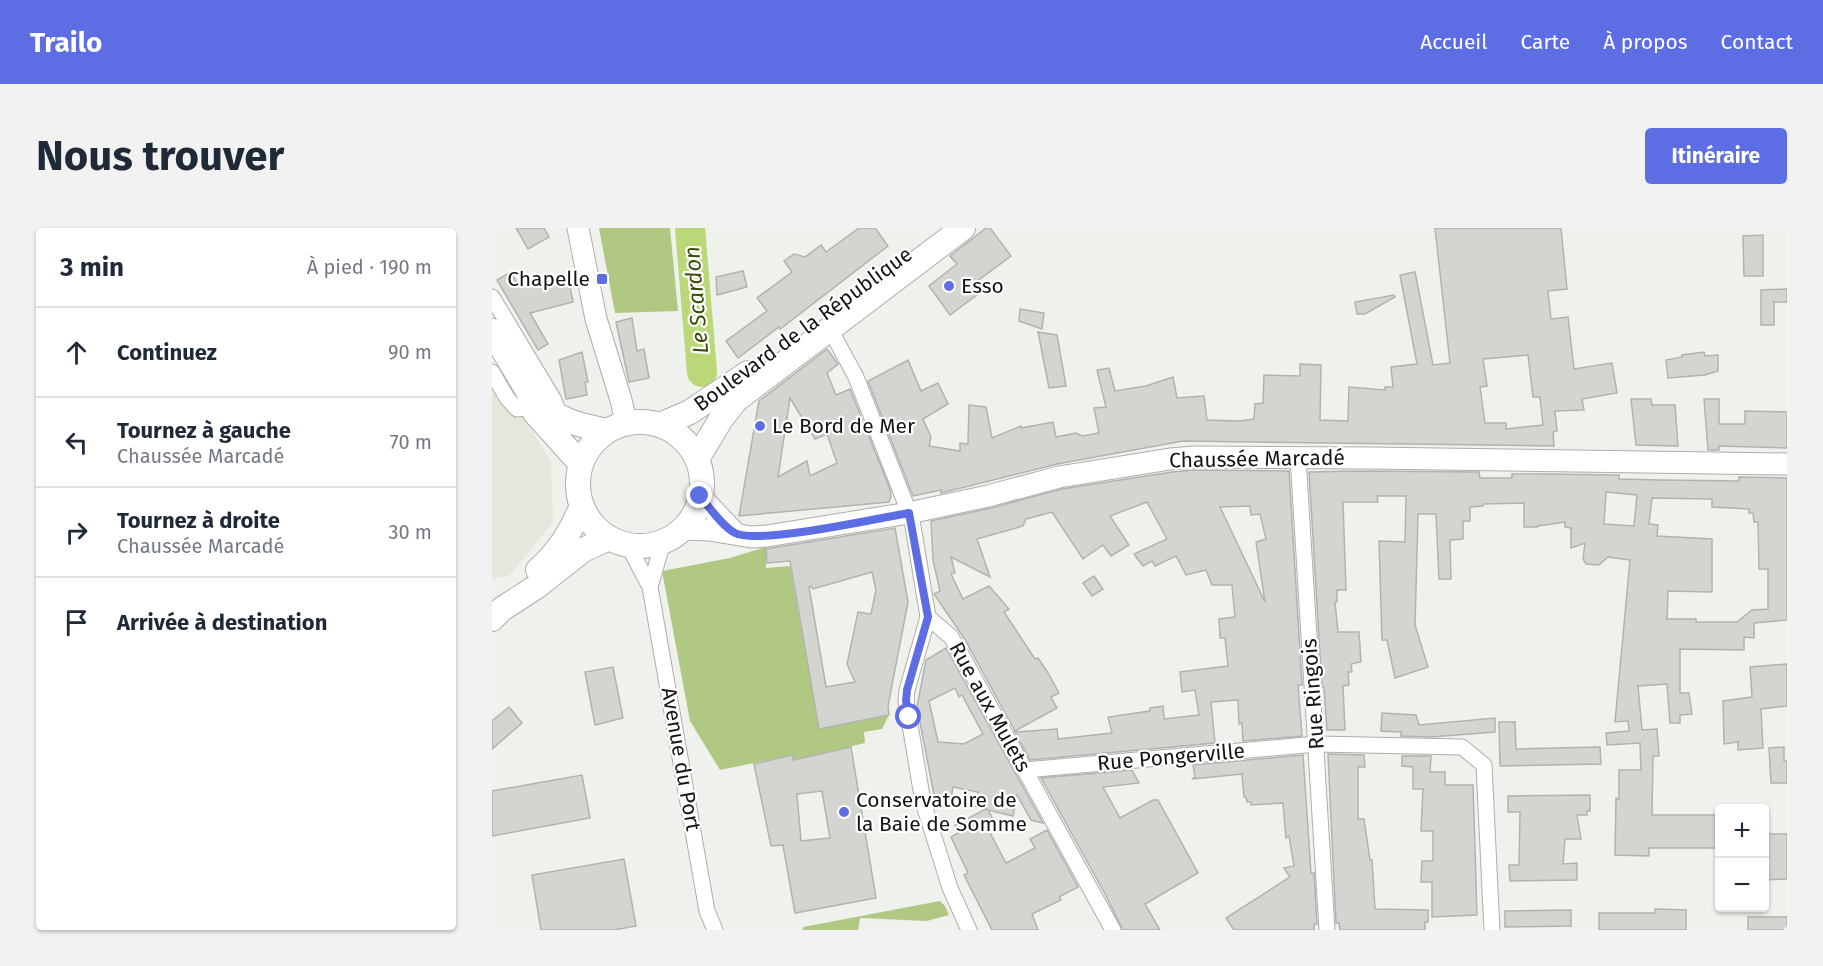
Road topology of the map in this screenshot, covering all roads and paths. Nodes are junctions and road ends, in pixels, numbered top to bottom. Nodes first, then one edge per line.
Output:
1 (578, 228) edge
2 (942, 228) edge
3 (963, 228) edge
4 (492, 297) edge
5 (830, 328) junction
6 (492, 331) edge
7 (492, 372) edge
8 (532, 403) junction
9 (562, 419) junction
10 (660, 425) junction
11 (616, 427) junction
12 (1298, 458) junction
13 (697, 459) junction
14 (581, 464) junction
15 (1787, 464) edge
16 (700, 496) junction
17 (582, 506) junction
18 (909, 513) junction
19 (735, 533) junction
20 (673, 535) junction
21 (619, 542) junction
22 (650, 587) junction
23 (492, 597) edge
24 (928, 617) junction
25 (492, 619) edge
26 (1317, 744) junction
27 (1025, 770) junction
28 (715, 930) edge
29 (969, 930) edge
30 (1113, 930) edge
31 (1327, 930) edge
32 (1492, 930) edge

1 - 11 street
2 - 10 main road, Boulevard de la République
3 - 5 main road, Boulevard de la République
4 - 9 street
5 - 13 main road, Boulevard de la République
5 - 18 street
6 - 8 main road
7 - 8 street
8 - 9 main road
8 - 14 main road
9 - 11 main road
10 - 11 main road
10 - 13 main road
11 - 14 main road
12 - 15 street, Chaussée Marcadé
12 - 18 street, Chaussée Marcadé
12 - 26 street, Rue Ringois
13 - 16 main road
14 - 17 main road
16 - 19 street
16 - 20 main road
17 - 21 main road
17 - 23 main road
18 - 19 street, Chaussée Marcadé
18 - 24 street
19 - 20 street, Chaussée Marcadé
20 - 21 main road
20 - 22 street, Avenue du Port
21 - 22 street, Avenue du Port
21 - 25 main road
22 - 28 street, Avenue du Port
24 - 27 street, Rue aux Mulets
24 - 29 street
26 - 27 street, Rue Pongerville
26 - 31 street, Rue Ringois
26 - 32 street, Rue Pongerville
27 - 30 street, Rue aux Mulets

